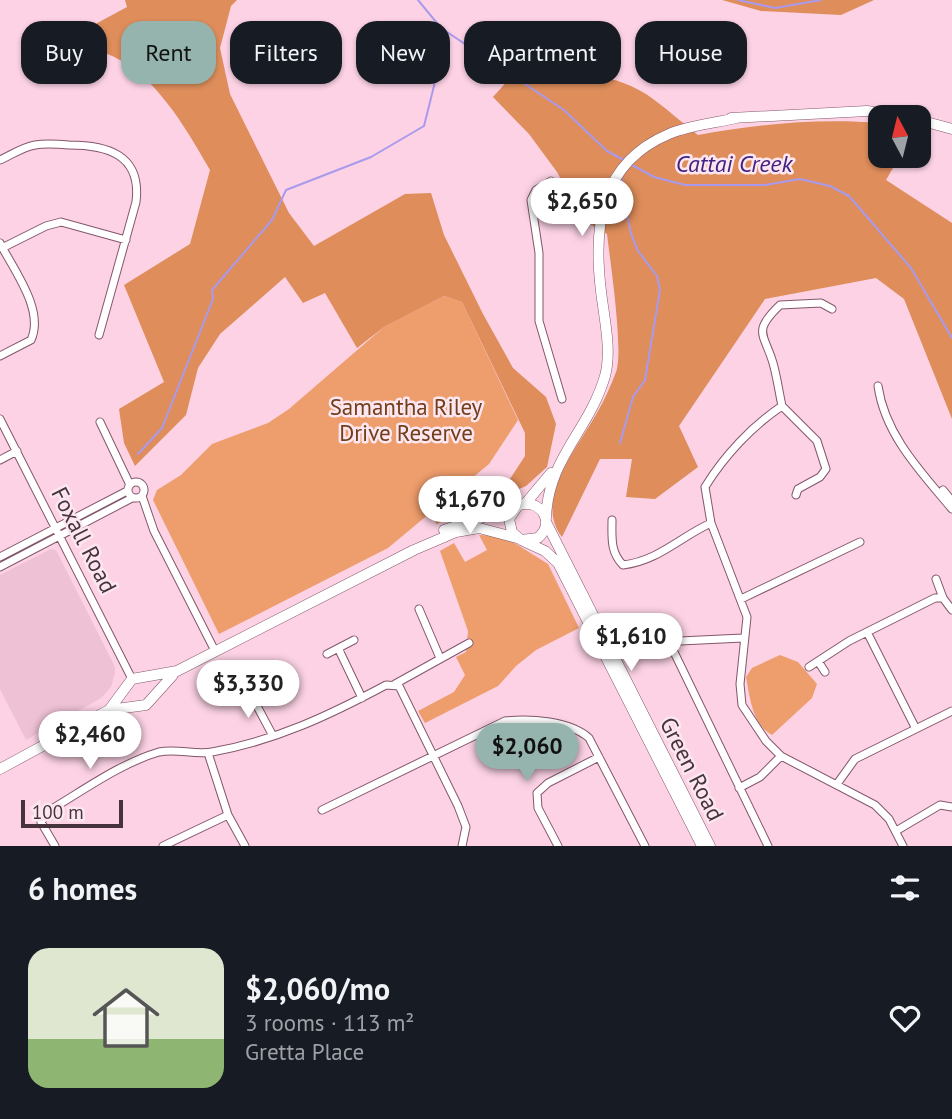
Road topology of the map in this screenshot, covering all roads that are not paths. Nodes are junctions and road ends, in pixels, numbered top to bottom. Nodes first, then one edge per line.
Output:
1 (868, 111) edge
2 (931, 123) edge
3 (952, 129) edge
4 (0, 160) edge
5 (551, 181) dead end
6 (126, 240) junction
7 (1, 246) edge
8 (832, 309) dead end
9 (99, 335) dead end
10 (0, 356) edge
11 (878, 386) dead end
12 (562, 399) dead end
13 (881, 401) junction
14 (782, 406) junction
15 (0, 419) edge
16 (100, 422) dead end
17 (17, 451) junction
18 (0, 460) edge
19 (558, 465) junction
20 (134, 492) junction
21 (796, 495) dead end
22 (952, 501) edge
23 (521, 505) junction
24 (952, 509) edge
25 (546, 520) junction
26 (612, 520) dead end
27 (711, 523) junction
28 (55, 527) junction
29 (60, 535) junction
30 (519, 539) junction
31 (860, 542) dead end
32 (414, 550) junction
33 (0, 557) edge
34 (0, 566) edge
35 (936, 579) dead end
36 (943, 598) junction
37 (741, 599) junction
38 (419, 609) dead end
39 (952, 610) edge
40 (867, 632) junction
41 (743, 638) junction
42 (354, 640) dead end
43 (469, 643) dead end
44 (339, 650) junction
45 (215, 651) junction
46 (327, 654) dead end
47 (440, 658) junction
48 (818, 661) junction
49 (808, 667) dead end
50 (177, 671) junction
51 (825, 672) dead end
52 (144, 678) junction
53 (132, 679) junction
54 (395, 684) junction
55 (125, 689) junction
56 (153, 698) junction
57 (362, 698) junction
58 (232, 699) dead end
59 (136, 706) junction
60 (108, 710) junction
61 (952, 711) edge
62 (915, 727) junction
63 (273, 736) junction
64 (208, 753) junction
65 (435, 755) junction
66 (781, 756) junction
67 (598, 757) junction
68 (0, 769) edge
69 (837, 784) junction
70 (739, 788) junction
71 (952, 807) edge
72 (322, 810) dead end
73 (228, 816) junction
74 (896, 831) junction
75 (55, 846) edge
76 (163, 846) edge
77 (245, 846) edge
78 (462, 846) edge
79 (558, 846) edge
80 (645, 846) edge
81 (702, 846) edge
82 (710, 846) edge
83 (768, 846) edge
84 (903, 846) edge

1 - 19 main road
2 - 3 main road
4 - 6 street
5 - 12 street
6 - 7 street
6 - 9 street
7 - 10 street
8 - 14 street
11 - 13 street
13 - 22 street
13 - 24 street
14 - 21 street
14 - 27 street
15 - 17 street, Foxall Road
16 - 20 street
17 - 18 street
17 - 28 street, Foxall Road
19 - 23 main road
19 - 25 main road
20 - 28 street
20 - 29 street
20 - 45 street
23 - 25 main road
23 - 30 main road
23 - 32 main road
25 - 30 main road
25 - 82 main road, Green Road
26 - 27 street
27 - 37 street
28 - 29 street, Foxall Road
28 - 33 street
29 - 34 street
29 - 53 street, Foxall Road
30 - 32 main road, Green Road
30 - 81 main road, Green Road
31 - 37 street
32 - 45 main road
35 - 36 street
36 - 39 street
36 - 40 street
37 - 41 street
38 - 47 street
40 - 48 street
40 - 62 street
41 - 66 street
41 - 70 street
42 - 44 street
43 - 47 street
44 - 46 street
44 - 57 street
45 - 50 main road
47 - 54 street
48 - 49 street
48 - 51 street
50 - 52 main road
50 - 56 main road
52 - 53 main road
52 - 56 main road
53 - 55 main road
54 - 57 street
54 - 65 street
55 - 59 main road
55 - 60 main road
56 - 59 main road
57 - 63 street
58 - 63 street
59 - 60 main road
60 - 68 main road
61 - 62 street
62 - 69 street
63 - 64 street
64 - 73 street
64 - 75 street
65 - 67 street
65 - 72 street
65 - 78 street
66 - 69 street
66 - 70 street
67 - 79 street
67 - 80 street
69 - 74 street
70 - 83 street
71 - 74 street
73 - 76 street
73 - 77 street
74 - 84 street

